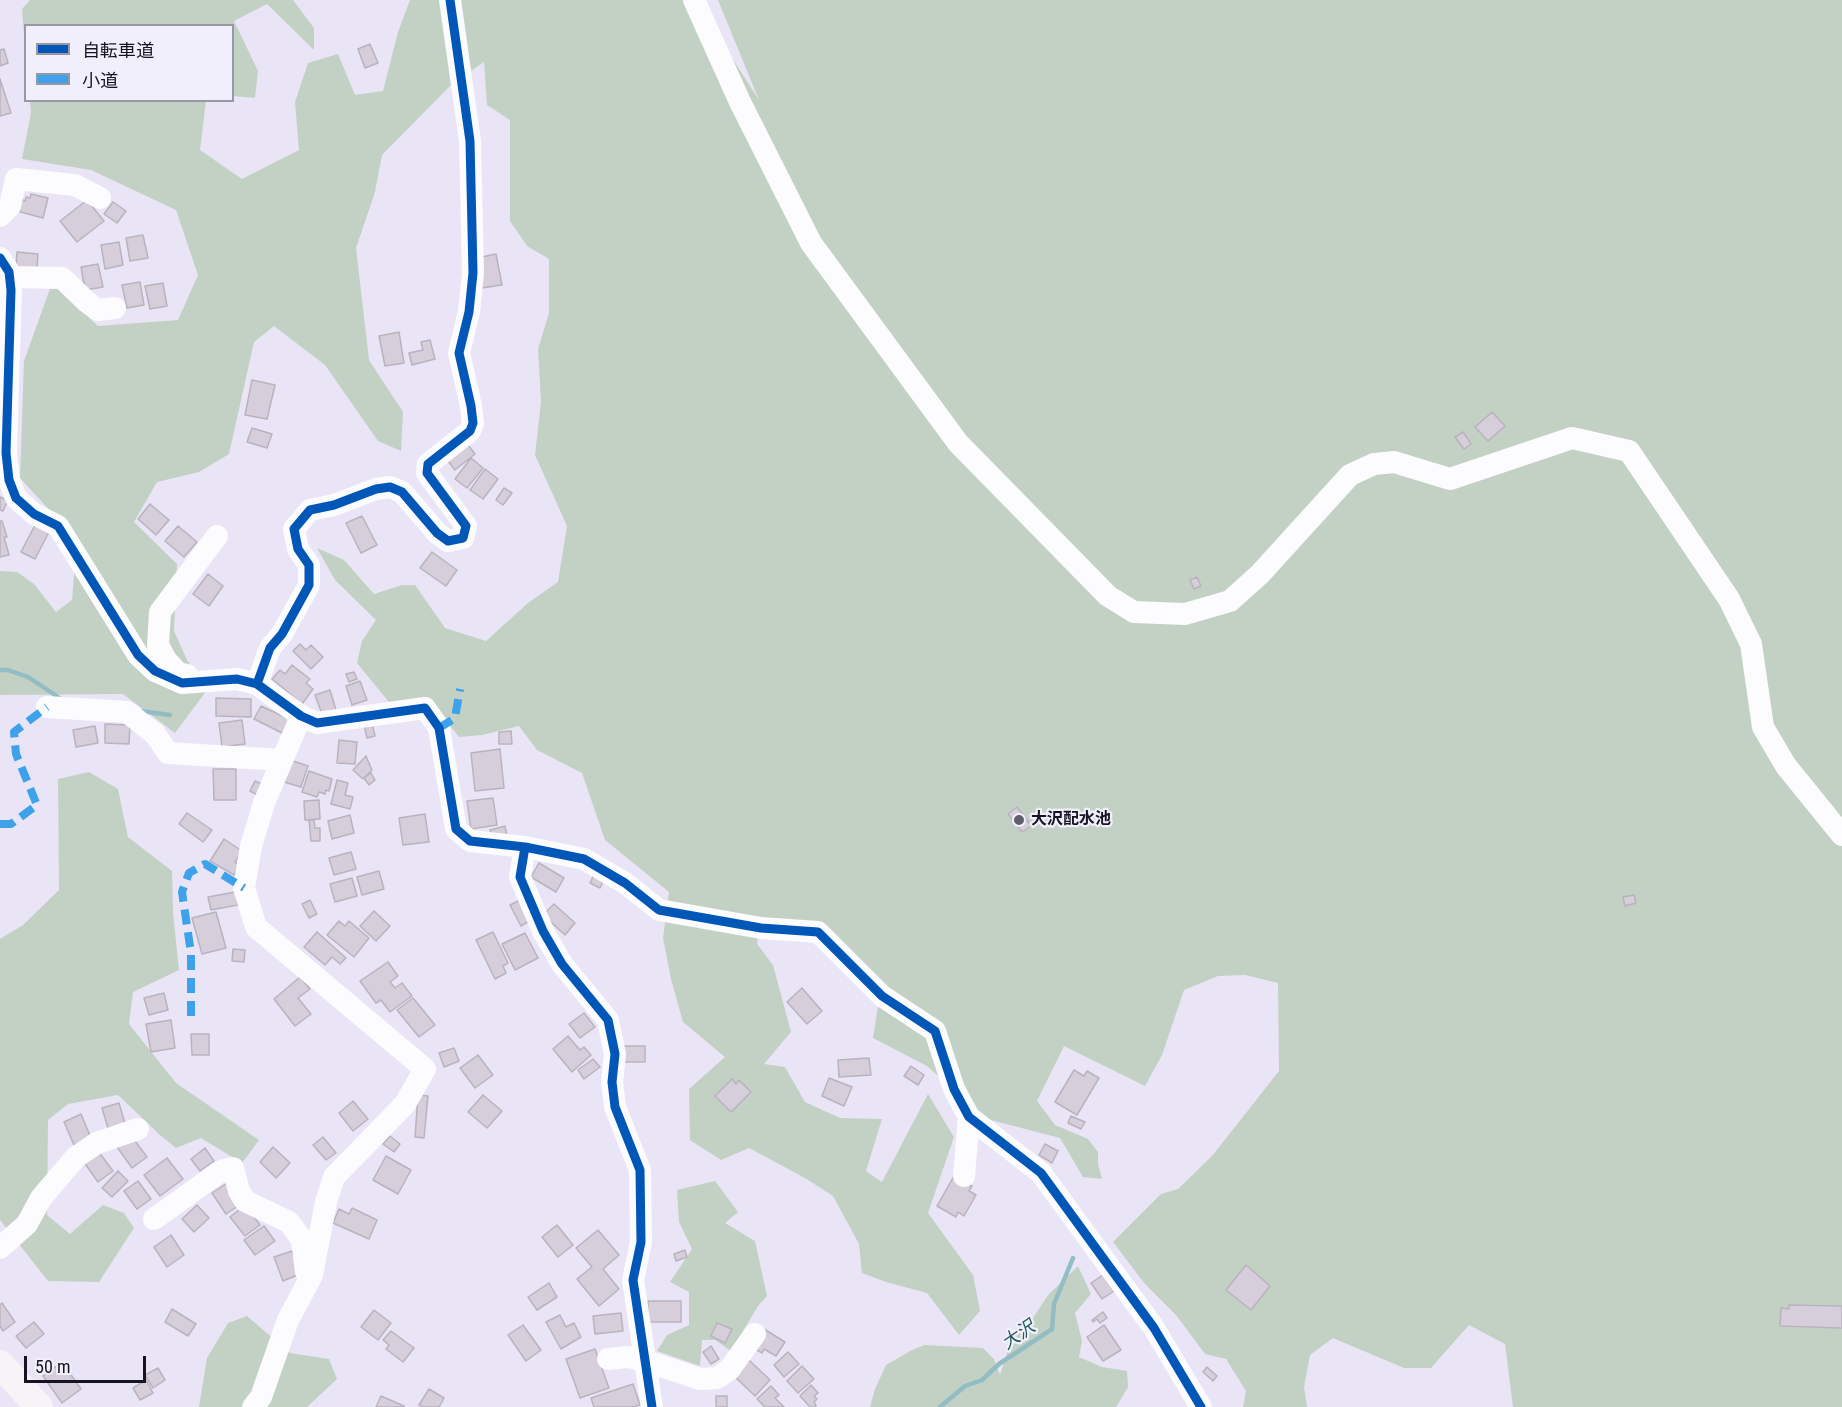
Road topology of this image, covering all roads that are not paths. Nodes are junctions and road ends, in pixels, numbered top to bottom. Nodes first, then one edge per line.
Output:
1 (450, 0) edge
2 (694, 0) edge
3 (100, 198) dead end
4 (0, 216) edge
5 (5, 268) edge
6 (115, 308) dead end
7 (217, 536) dead end
8 (209, 681) junction
9 (257, 684) junction
10 (47, 707) dead end
11 (301, 716) junction
12 (282, 760) junction
13 (1842, 836) edge
14 (525, 847) junction
15 (969, 1117) junction
16 (138, 1129) dead end
17 (964, 1176) dead end
18 (154, 1219) dead end
19 (0, 1248) edge
20 (307, 1285) junction
21 (755, 1334) dead end
22 (608, 1359) dead end
23 (646, 1361) junction
24 (0, 1364) edge
25 (39, 1407) edge
26 (253, 1407) edge
27 (652, 1407) edge
28 (1201, 1407) edge

1 - 9 street
2 - 13 street
3 - 4 street
5 - 6 street
5 - 8 street
7 - 8 street
8 - 9 street
9 - 11 street
10 - 12 street
11 - 12 street
11 - 14 street
12 - 20 street
14 - 15 street
14 - 23 street
15 - 17 street
15 - 28 street
16 - 19 street
18 - 20 street
20 - 26 street
21 - 23 street
22 - 23 street
23 - 27 street
24 - 25 main road

